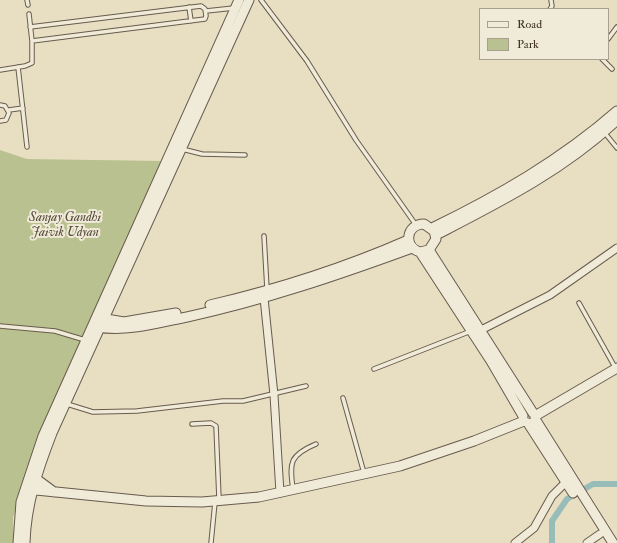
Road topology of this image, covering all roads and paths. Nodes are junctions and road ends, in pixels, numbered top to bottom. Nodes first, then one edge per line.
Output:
1 (27, 0) edge
2 (247, 0) edge
3 (261, 0) edge
4 (551, 0) edge
5 (237, 4) edge
6 (28, 5) dead end
7 (190, 7) junction
8 (551, 8) edge
9 (206, 11) junction
10 (29, 14) dead end
11 (191, 21) junction
12 (30, 27) junction
13 (617, 27) edge
14 (609, 38) edge
15 (32, 41) junction
16 (603, 60) edge
17 (18, 67) junction
18 (612, 69) dead end
19 (0, 70) edge
20 (0, 105) edge
21 (23, 108) junction
22 (9, 110) junction
23 (617, 111) edge
24 (617, 120) edge
25 (0, 121) edge
26 (604, 132) junction
27 (27, 147) dead end
28 (617, 148) edge
29 (181, 149) junction
30 (245, 155) dead end
31 (416, 225) junction
32 (434, 231) junction
33 (264, 236) dead end
34 (417, 247) junction
35 (617, 248) edge
36 (266, 295) junction
37 (579, 303) dead end
38 (99, 323) junction
39 (0, 326) edge
40 (481, 330) junction
41 (471, 331) junction
42 (90, 342) junction
43 (374, 369) dead end
44 (616, 369) edge
45 (306, 386) dead end
46 (274, 395) junction
47 (343, 398) dead end
48 (66, 404) junction
49 (530, 418) junction
50 (192, 424) dead end
51 (316, 444) dead end
52 (365, 475) junction
53 (32, 476) junction
54 (570, 484) junction
55 (28, 489) junction
56 (293, 490) junction
57 (56, 493) junction
58 (280, 493) junction
59 (580, 499) junction
60 (26, 501) junction
61 (217, 501) junction
62 (600, 534) junction
63 (18, 543) edge
64 (26, 543) edge
65 (211, 543) edge
66 (515, 543) edge
67 (587, 543) edge
68 (606, 543) edge
69 (613, 543) edge

1 - 6 lane
2 - 29 street
3 - 31 lane
4 - 8 lane
5 - 9 lane
5 - 38 street
7 - 9 lane
7 - 11 lane
7 - 12 lane
9 - 11 lane
10 - 12 lane
11 - 15 lane
12 - 15 lane
13 - 14 lane
15 - 17 lane
16 - 18 lane
17 - 19 lane
17 - 21 lane
20 - 22 lane
21 - 22 lane
21 - 27 lane
22 - 25 lane
23 - 32 street
24 - 26 street
26 - 28 lane
26 - 32 street
29 - 30 lane
29 - 38 street
31 - 32 street
31 - 34 street
32 - 34 street
33 - 36 lane
34 - 36 street
34 - 40 street
34 - 41 street
35 - 40 street
36 - 38 street
36 - 46 street
37 - 44 lane
38 - 42 street
39 - 42 lane
40 - 49 street
41 - 43 lane
41 - 49 street
42 - 48 street
42 - 53 street
44 - 49 street
45 - 46 lane
46 - 48 lane
46 - 58 street
47 - 52 lane
48 - 53 street
49 - 52 street
49 - 54 street
50 - 61 lane
51 - 56 lane
52 - 56 street
53 - 55 street
53 - 57 street
54 - 59 street
54 - 66 street
55 - 57 street
55 - 60 street
56 - 58 street
57 - 60 street
57 - 61 street
58 - 61 street
59 - 62 street
59 - 69 street
60 - 63 street
60 - 64 street
61 - 65 lane
62 - 67 street
62 - 68 street

